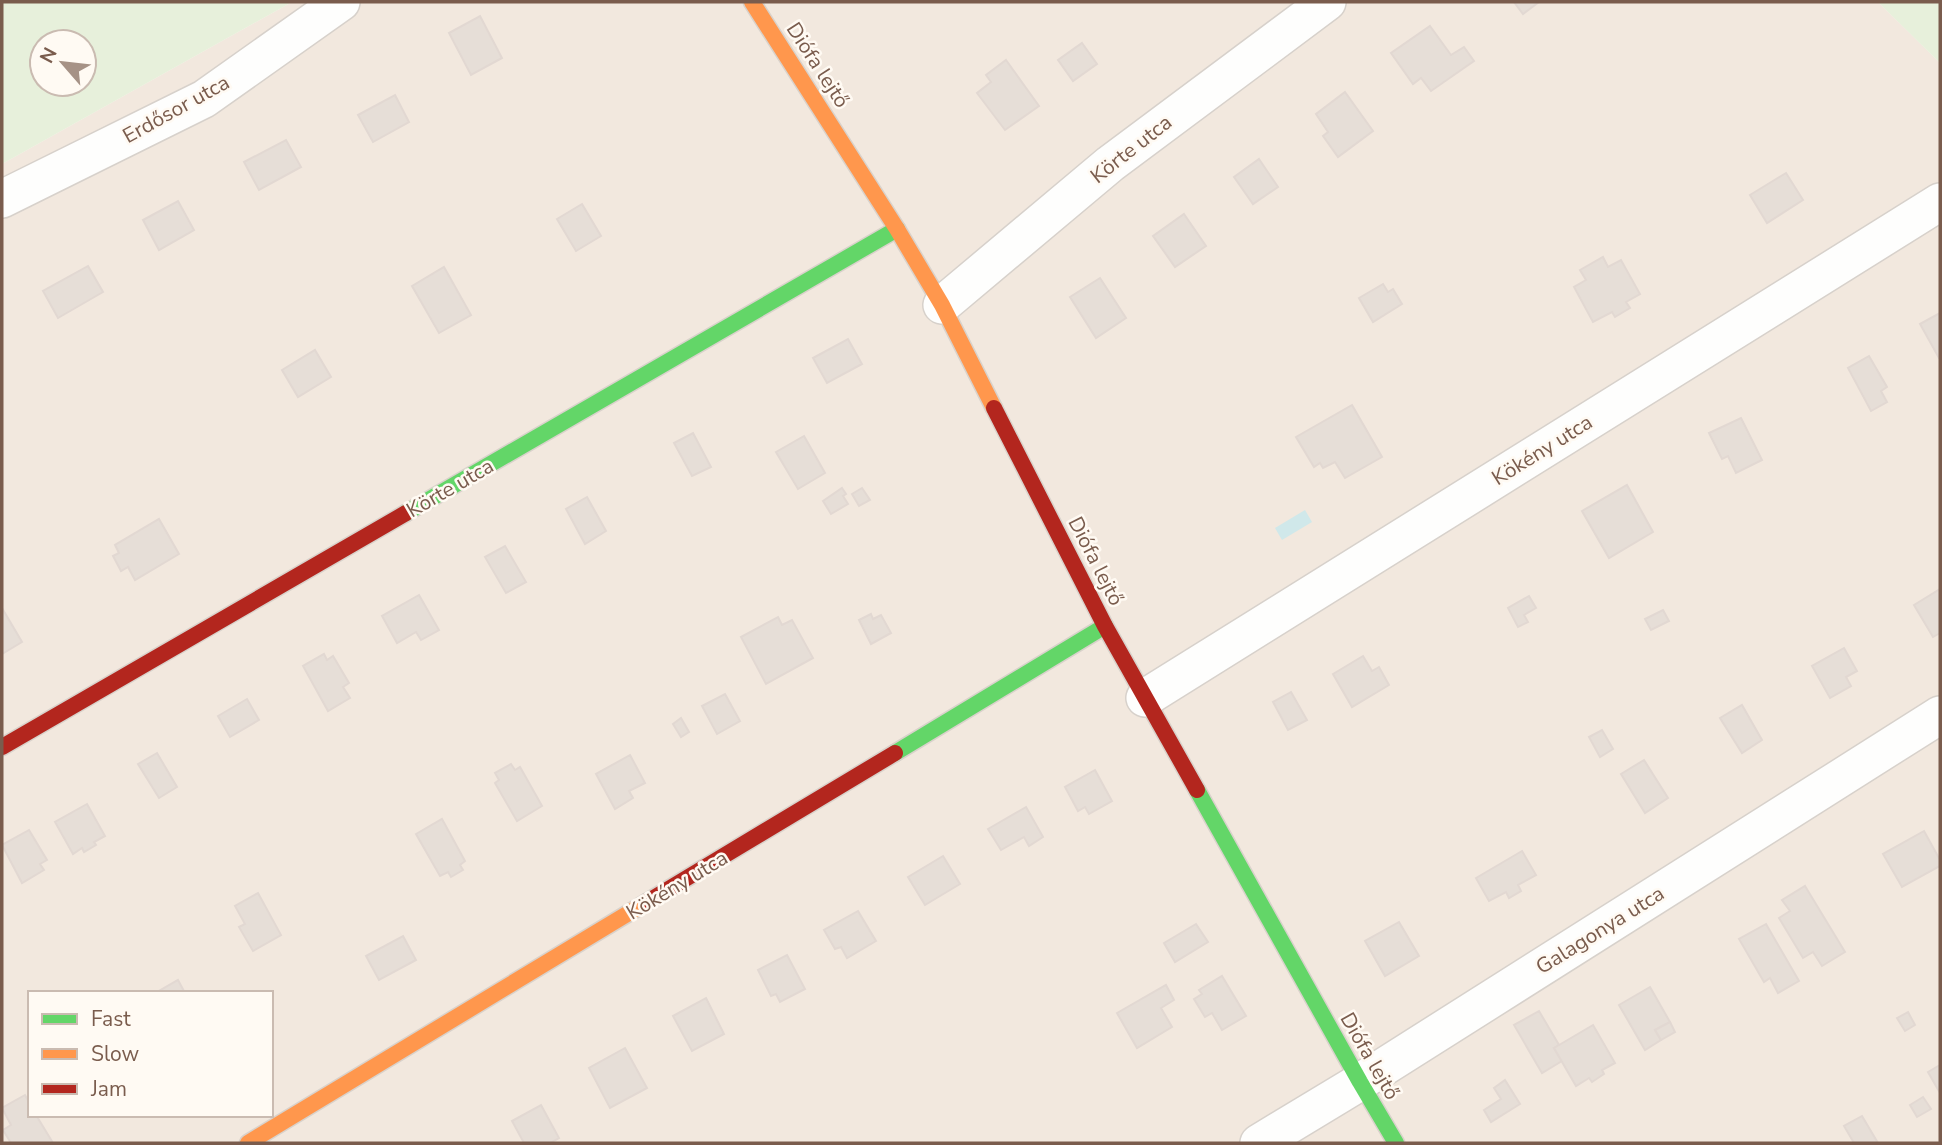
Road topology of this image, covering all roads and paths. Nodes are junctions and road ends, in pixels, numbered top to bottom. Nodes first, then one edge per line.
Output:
1 (341, 2) edge
2 (752, 2) edge
3 (1327, 2) edge
4 (2, 199) edge
5 (1940, 202) edge
6 (897, 229) junction
7 (942, 305) junction
8 (1105, 626) junction
9 (1145, 698) junction
10 (1940, 715) edge
11 (2, 747) edge
12 (1360, 1082) junction
13 (248, 1143) edge
14 (1259, 1143) edge
15 (1396, 1143) edge

1 - 4 street, Erdősor utca
2 - 6 street, Diófa lejtő
3 - 7 street, Körte utca
5 - 9 street, Kökény utca
6 - 7 street, Diófa lejtő
6 - 11 street, Körte utca
7 - 8 street, Diófa lejtő
8 - 9 street, Diófa lejtő
8 - 13 street, Kökény utca
9 - 12 street, Diófa lejtő
10 - 12 street, Galagonya utca
12 - 14 street, Galagonya utca
12 - 15 street, Diófa lejtő

